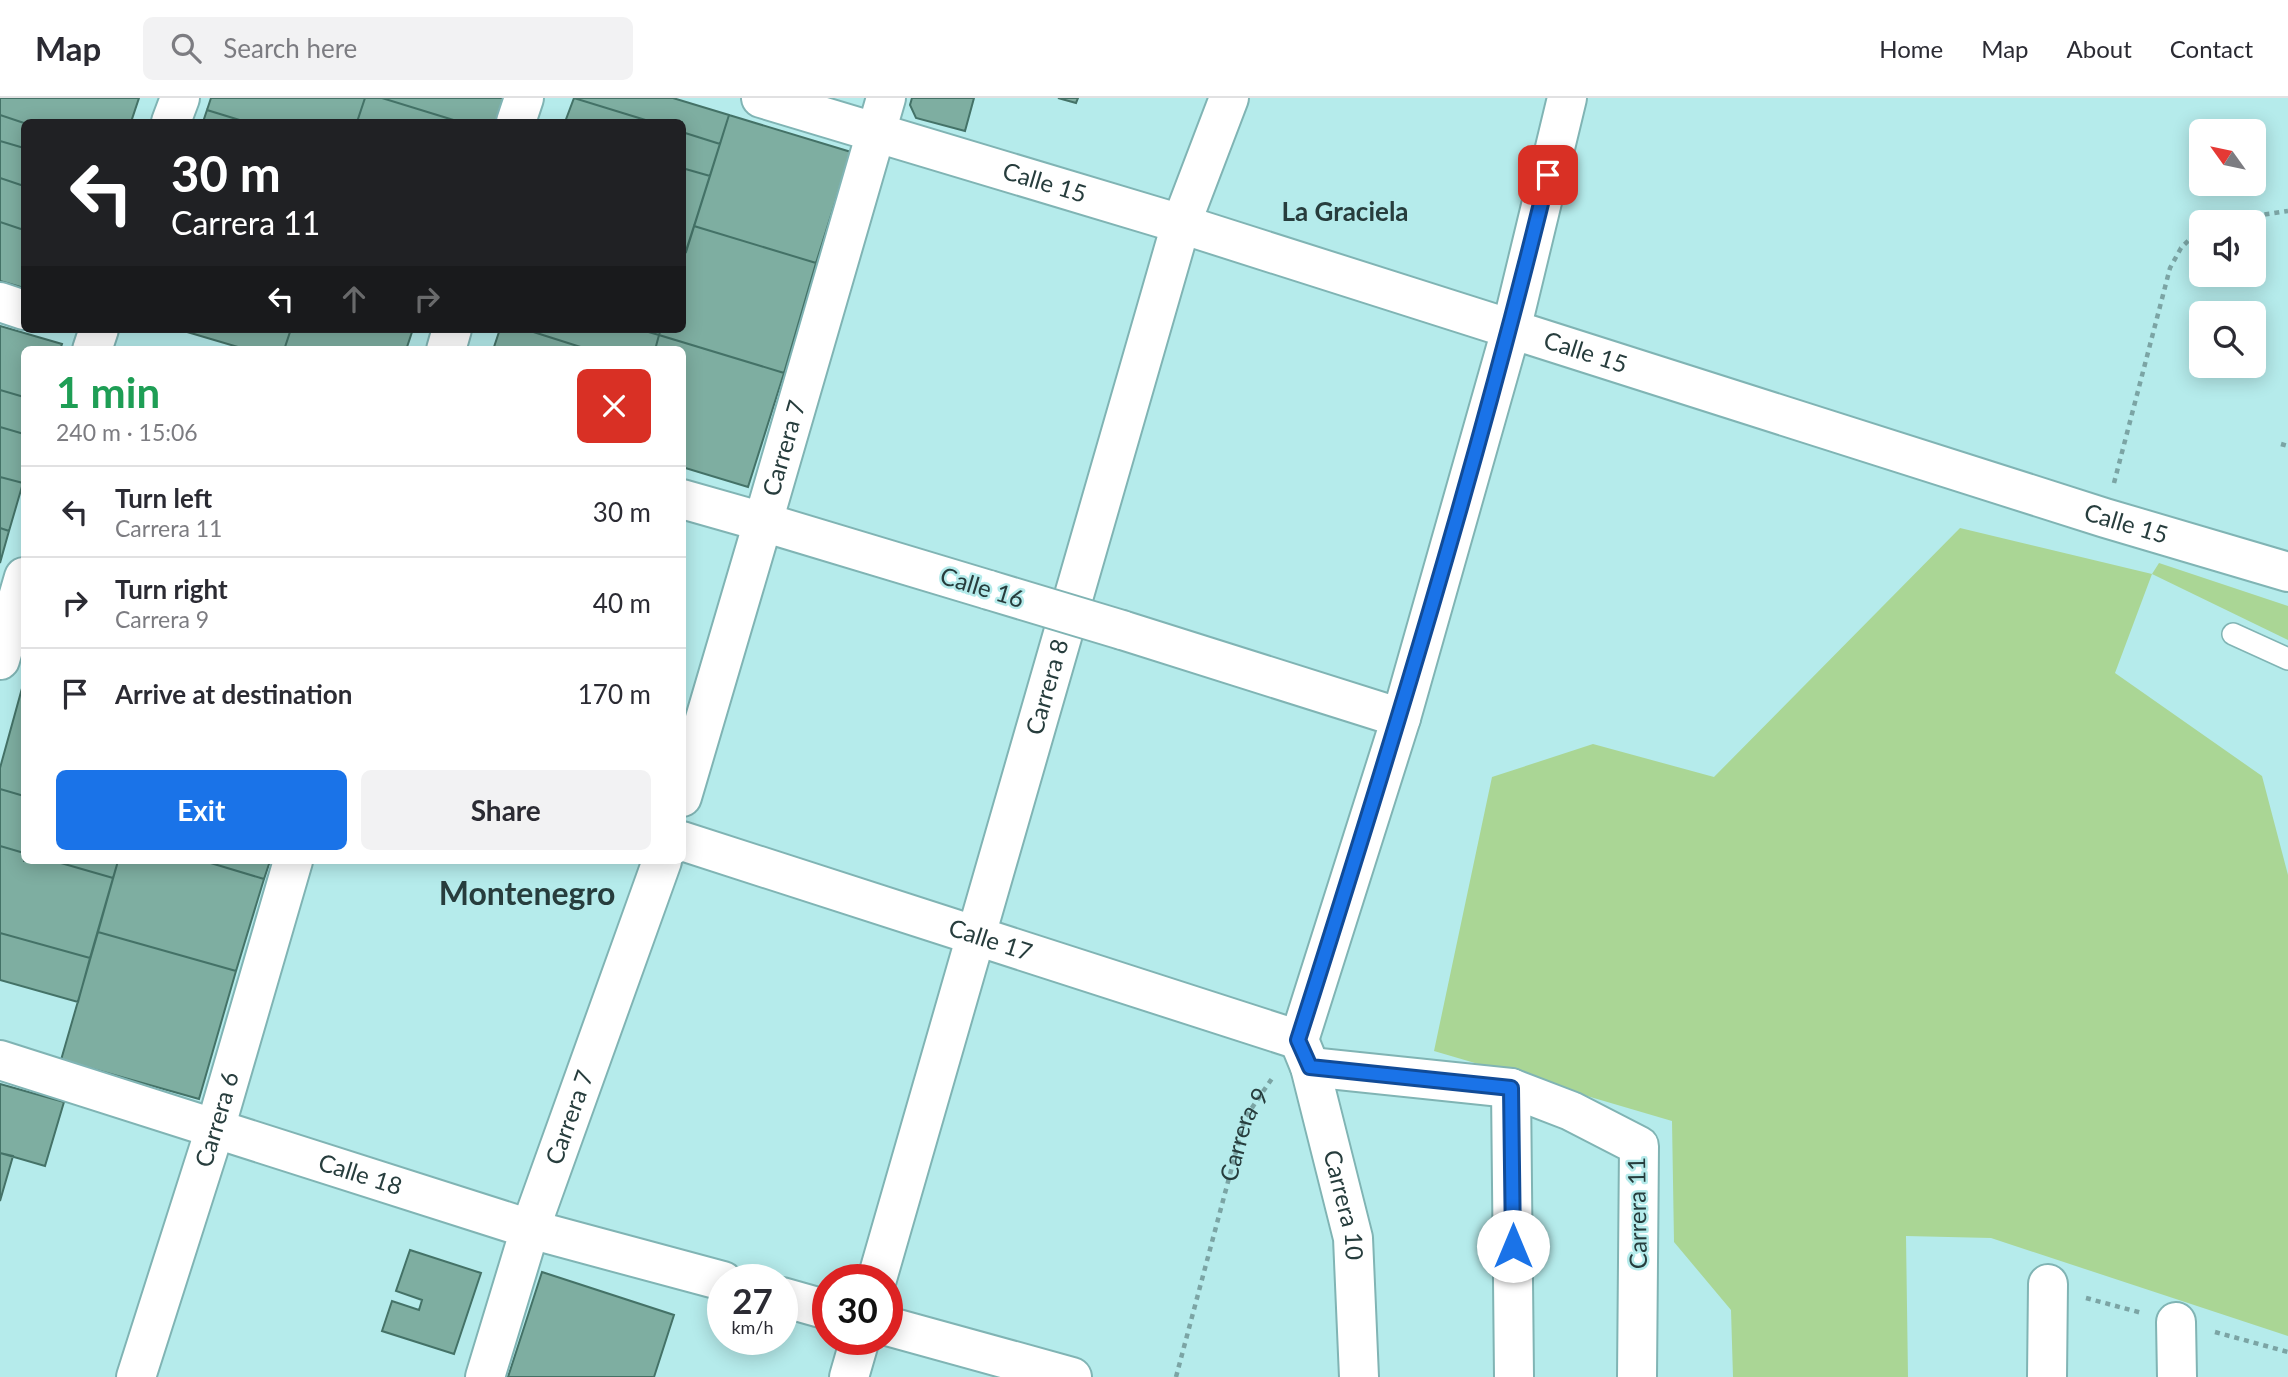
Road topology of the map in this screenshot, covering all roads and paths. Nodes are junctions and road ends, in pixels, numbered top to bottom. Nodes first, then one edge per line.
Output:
1 (180, 98) edge
2 (524, 98) edge
3 (761, 98) edge
4 (886, 98) edge
5 (1229, 98) edge
6 (1567, 98) edge
7 (172, 119) edge
8 (517, 119) edge
9 (876, 134) junction
10 (2288, 211) edge
11 (2266, 214) edge
12 (1181, 224) junction
13 (2189, 240) edge
14 (0, 302) edge
15 (21, 309) edge
16 (1511, 330) junction
17 (2281, 444) dead end
18 (2288, 446) edge
19 (686, 500) edge
20 (2105, 518) junction
21 (763, 522) junction
22 (2288, 572) edge
23 (21, 587) edge
24 (2233, 634) dead end
25 (0, 659) edge
26 (2288, 659) edge
27 (21, 665) edge
28 (1401, 718) junction
29 (686, 783) edge
30 (686, 842) edge
31 (292, 864) edge
32 (661, 864) edge
33 (976, 935) junction
34 (1304, 1054) junction
35 (0, 1060) edge
36 (1511, 1088) junction
37 (215, 1129) junction
38 (530, 1229) junction
39 (881, 1264) edge
40 (707, 1277) edge
41 (2048, 1284) dead end
42 (2176, 1322) dead end
43 (903, 1330) edge
44 (855, 1355) edge
45 (136, 1377) edge
46 (485, 1377) edge
47 (849, 1377) edge
48 (1072, 1377) edge
49 (1176, 1377) edge
50 (1359, 1377) edge
51 (1514, 1377) edge
52 (1637, 1377) edge
53 (2046, 1377) edge
54 (2177, 1377) edge

1 - 7 street
2 - 8 street
3 - 9 street, Calle 15
4 - 9 street, Carrera 7
5 - 12 street, Carrera 8
6 - 16 street
9 - 12 street, Calle 15
9 - 21 street, Carrera 7
10 - 11 path
12 - 16 street, Calle 15
12 - 33 street, Carrera 8
13 - 20 path
14 - 15 street
16 - 20 street, Calle 15
16 - 28 street
17 - 18 path
19 - 21 street, Calle 16
20 - 22 street, Calle 15
21 - 28 street, Calle 16, bridge
21 - 29 street, Carrera 7
23 - 25 street
24 - 26 lane
25 - 27 street
28 - 34 street
30 - 33 street, Calle 17
31 - 37 street, Carrera 6
32 - 38 street, Carrera 7
33 - 34 street, Calle 17
33 - 39 street, Carrera 8
34 - 36 street, Carrera 11
34 - 49 path, Carrera 9
34 - 50 street, Carrera 10
35 - 37 street, Calle 18
36 - 51 street
36 - 52 street, Carrera 11
37 - 38 street, Calle 18
37 - 45 street, Carrera 6
38 - 40 street, Calle 18
38 - 46 street, Carrera 7
41 - 53 street
42 - 54 street
43 - 48 street
44 - 47 street

